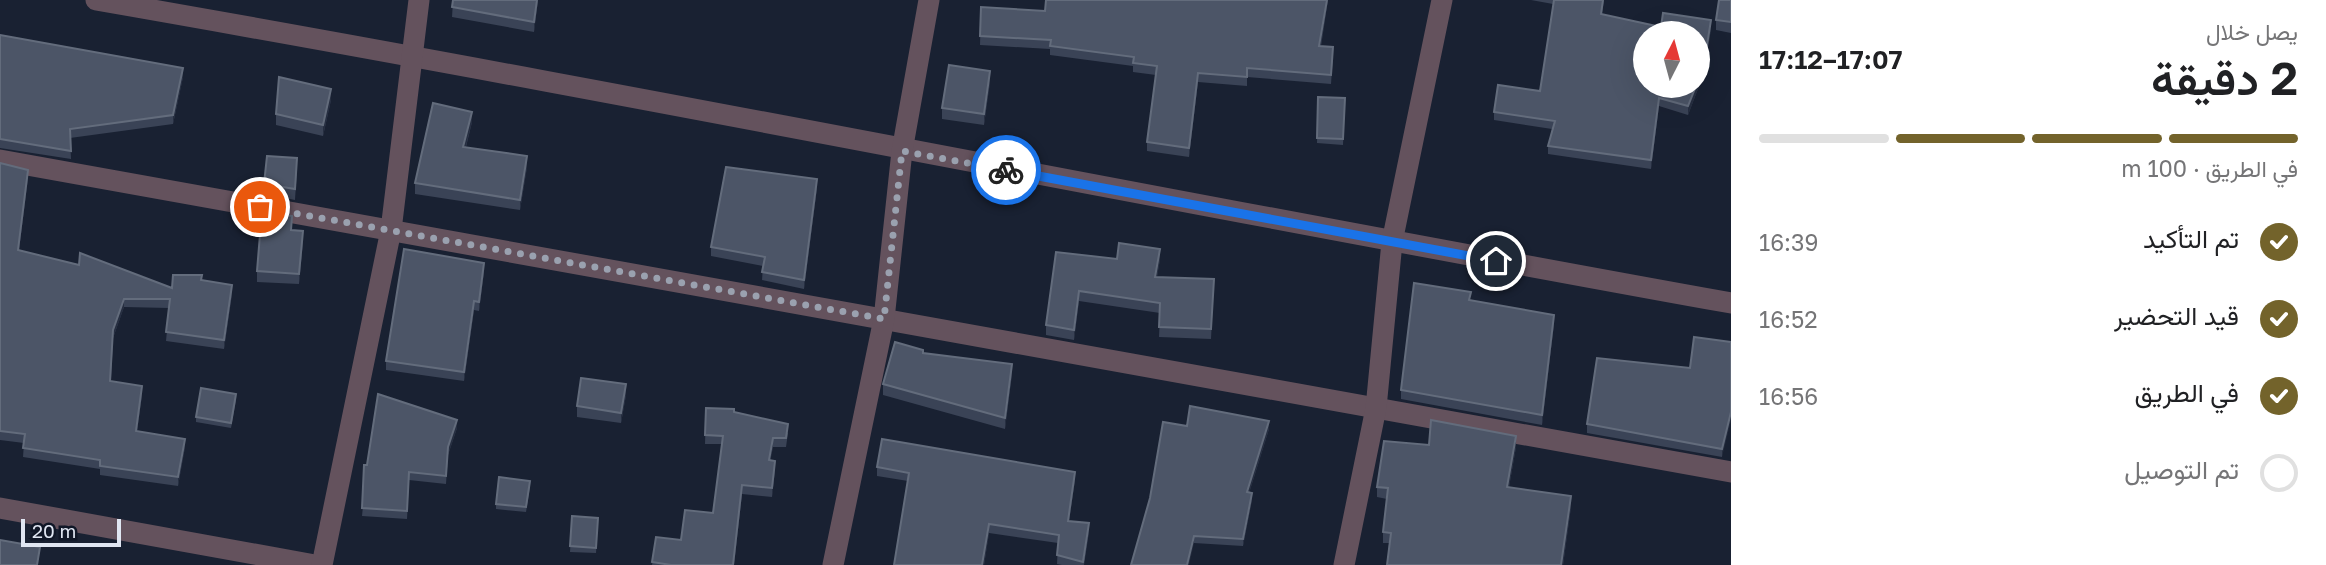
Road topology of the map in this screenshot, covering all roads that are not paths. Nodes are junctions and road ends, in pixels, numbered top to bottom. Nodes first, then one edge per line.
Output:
1 (96, 0) edge
2 (419, 0) edge
3 (929, 0) edge
4 (1442, 0) edge
5 (410, 55) junction
6 (902, 151) junction
7 (0, 160) edge
8 (391, 230) junction
9 (1392, 242) junction
10 (1731, 303) edge
11 (884, 319) junction
12 (1376, 408) junction
13 (1731, 472) edge
14 (0, 508) edge
15 (315, 565) edge
16 (322, 565) edge
17 (833, 565) edge
18 (1344, 565) edge

1 - 5 street
2 - 5 street
3 - 6 street
4 - 9 street
5 - 6 street
5 - 8 street
6 - 9 street
6 - 11 street
7 - 8 street
8 - 11 street
8 - 16 street
9 - 10 street
9 - 12 street
11 - 12 street
11 - 17 street
12 - 13 street
12 - 18 street
14 - 15 street

